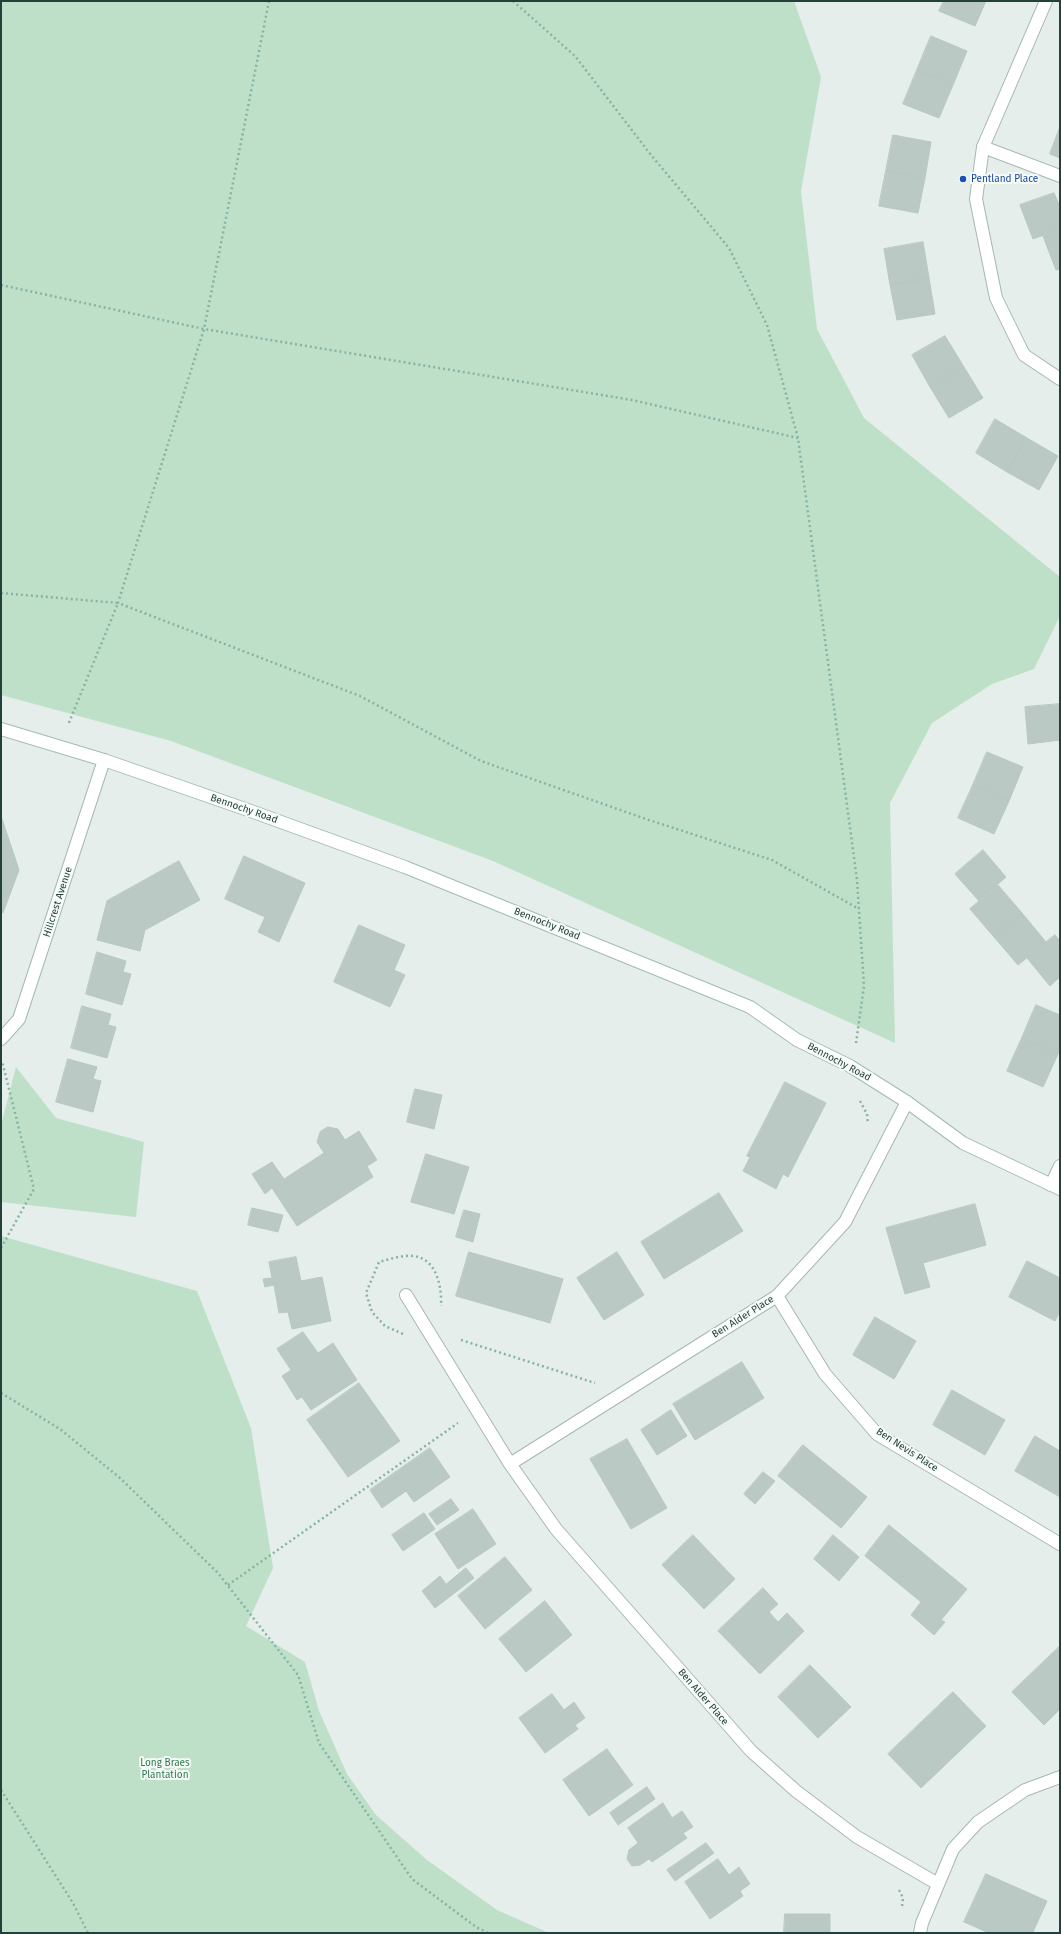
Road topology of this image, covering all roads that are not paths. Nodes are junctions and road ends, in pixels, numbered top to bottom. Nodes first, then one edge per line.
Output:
1 (1046, 1) edge
2 (983, 147) junction
3 (1060, 176) edge
4 (1060, 379) edge
5 (1, 729) edge
6 (104, 760) junction
7 (1, 1039) edge
8 (907, 1102) junction
9 (1060, 1166) edge
10 (1056, 1187) edge
11 (406, 1295) dead end
12 (777, 1296) junction
13 (510, 1464) junction
14 (1060, 1544) edge
15 (1060, 1777) edge
16 (938, 1884) junction
17 (920, 1933) edge

1 - 2 street
2 - 3 street
2 - 4 street
5 - 6 street, Bennochy Road
6 - 7 street, Hillcrest Avenue
6 - 8 street, Bennochy Road
8 - 10 street, Bennochy Road
8 - 12 street, Ben Alder Place
9 - 10 street
11 - 13 street, Ben Alder Place
12 - 13 street, Ben Alder Place
12 - 14 street, Ben Nevis Place
13 - 16 street, Ben Alder Place
15 - 16 street
16 - 17 street

